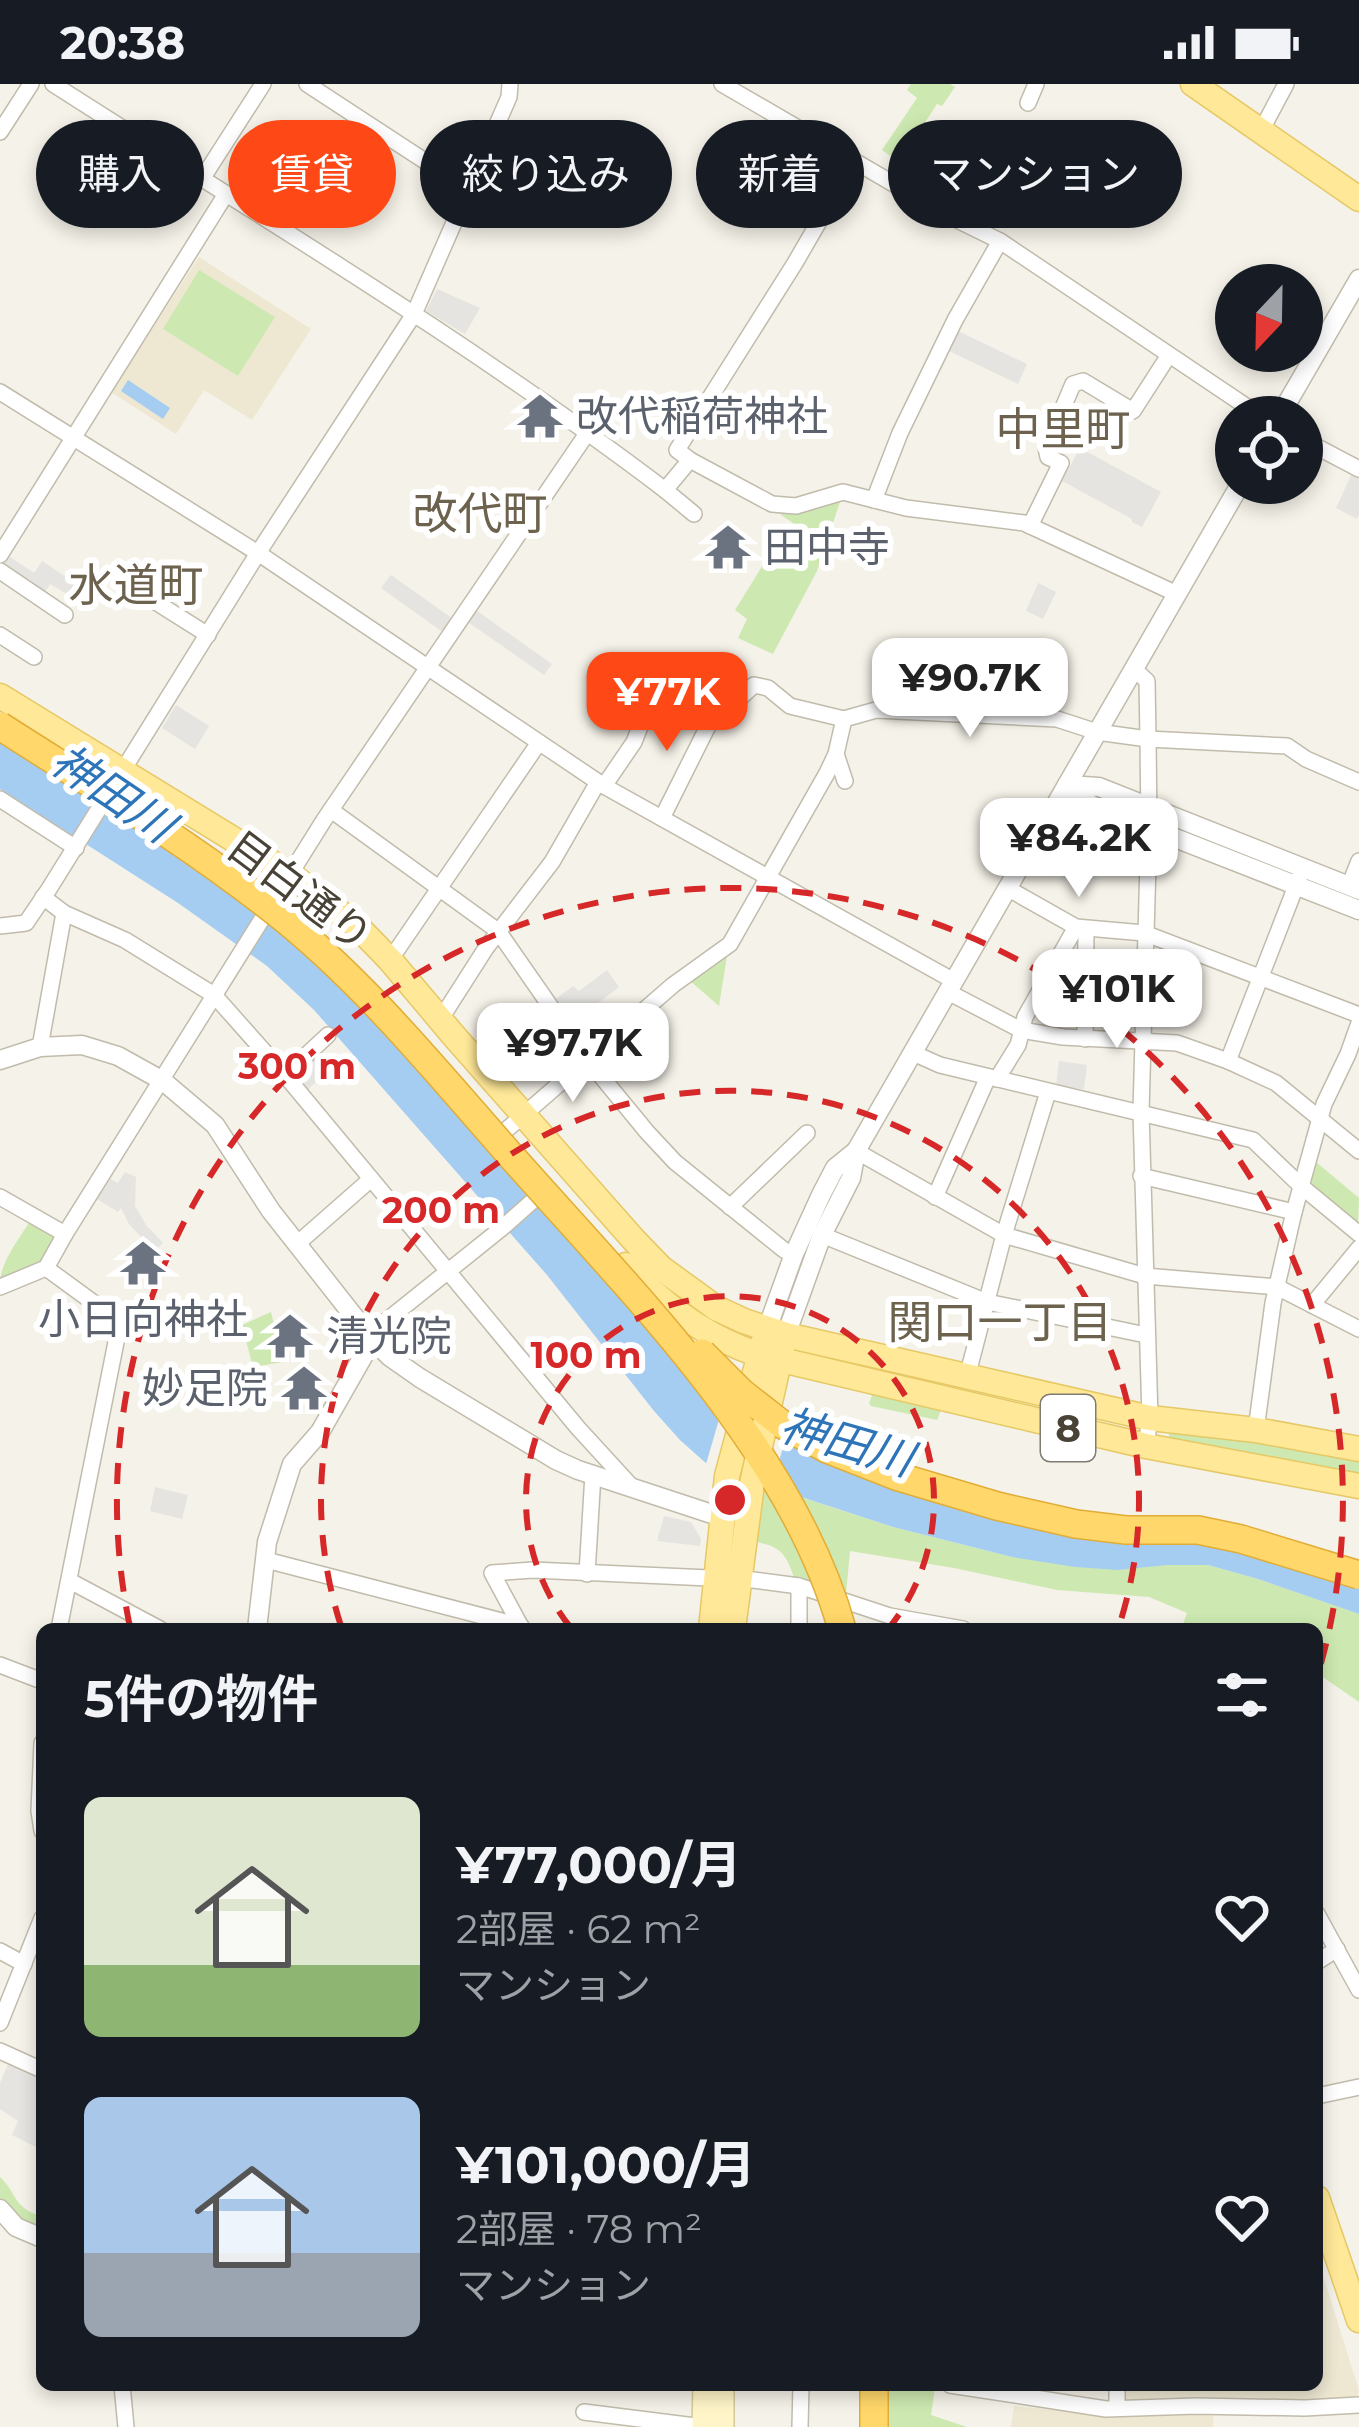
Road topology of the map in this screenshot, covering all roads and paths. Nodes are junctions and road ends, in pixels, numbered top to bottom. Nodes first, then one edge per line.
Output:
1 (31, 84) edge
2 (263, 84) edge
3 (307, 84) edge
4 (510, 84) edge
5 (722, 84) edge
6 (1036, 84) edge
7 (1193, 84) edge
8 (1286, 84) edge
9 (62, 86) edge
10 (1028, 103) dead end
11 (113, 120) edge
12 (499, 120) edge
13 (784, 120) edge
14 (1261, 130) junction
15 (0, 132) edge
16 (420, 158) edge
17 (864, 167) edge
18 (204, 176) edge
19 (204, 180) edge
20 (226, 194) junction
21 (1359, 199) edge
22 (452, 228) edge
23 (815, 228) edge
24 (1000, 241) junction
25 (1359, 279) edge
26 (415, 314) junction
27 (1169, 355) junction
28 (0, 392) edge
29 (1230, 396) edge
30 (1291, 396) edge
31 (588, 432) junction
32 (73, 437) junction
33 (1323, 448) edge
34 (690, 460) junction
35 (1356, 461) edge
36 (665, 490) junction
37 (874, 500) junction
38 (1228, 504) edge
39 (694, 514) dead end
40 (1030, 526) junction
41 (258, 553) junction
42 (0, 555) edge
43 (0, 571) edge
44 (116, 577) dead end
45 (1177, 594) junction
46 (65, 615) dead end
47 (0, 635) edge
48 (208, 635) junction
49 (34, 657) dead end
50 (428, 666) junction
51 (1134, 669) junction
52 (0, 696) edge
53 (715, 712) junction
54 (844, 719) junction
55 (0, 724) edge
56 (1097, 732) junction
57 (1148, 739) junction
58 (538, 744) junction
59 (0, 746) edge
60 (836, 754) junction
61 (845, 781) dead end
62 (1359, 782) edge
63 (601, 784) junction
64 (1067, 785) junction
65 (113, 790) junction
66 (0, 799) edge
67 (1148, 806) junction
68 (331, 810) junction
69 (662, 818) junction
70 (1149, 827) junction
71 (77, 846) junction
72 (1359, 861) edge
73 (290, 874) junction
74 (1299, 877) junction
75 (767, 878) junction
76 (1007, 888) junction
77 (1354, 888) edge
78 (440, 889) junction
79 (43, 897) junction
80 (271, 906) junction
81 (1359, 910) edge
82 (64, 913) junction
83 (0, 926) edge
84 (1081, 928) junction
85 (498, 932) junction
86 (1144, 933) junction
87 (390, 960) junction
88 (1262, 978) junction
89 (951, 987) junction
90 (214, 995) junction
91 (1359, 1019) edge
92 (440, 1020) junction
93 (1021, 1030) junction
94 (328, 1035) dead end
95 (1085, 1039) junction
96 (1142, 1041) junction
97 (40, 1047) junction
98 (913, 1053) junction
99 (1354, 1057) edge
100 (587, 1059) junction
101 (0, 1060) edge
102 (1228, 1061) junction
103 (285, 1075) junction
104 (993, 1078) junction
105 (163, 1081) junction
106 (1048, 1092) junction
107 (1141, 1112) junction
108 (1319, 1118) junction
109 (515, 1123) junction
110 (807, 1133) dead end
111 (856, 1151) junction
112 (1359, 1151) edge
113 (1142, 1176) junction
114 (371, 1179) junction
115 (1301, 1186) junction
116 (545, 1190) junction
117 (0, 1197) edge
118 (935, 1197) junction
119 (730, 1207) junction
120 (1294, 1212) junction
121 (64, 1234) junction
122 (1004, 1234) junction
123 (1359, 1234) edge
124 (822, 1235) junction
125 (297, 1244) junction
126 (1359, 1248) edge
127 (794, 1254) junction
128 (46, 1268) junction
129 (447, 1271) junction
130 (1145, 1276) junction
131 (0, 1287) edge
132 (1277, 1287) junction
133 (987, 1302) junction
134 (643, 1305) junction
135 (1312, 1305) junction
136 (1359, 1329) edge
137 (776, 1332) junction
138 (1146, 1335) junction
139 (370, 1338) junction
140 (769, 1358) junction
141 (968, 1377) junction
142 (755, 1418) junction
143 (1150, 1418) junction
144 (1256, 1430) junction
145 (1145, 1445) junction
146 (1359, 1449) edge
147 (593, 1474) junction
148 (1359, 1486) edge
149 (633, 1488) junction
150 (722, 1516) junction
151 (266, 1560) junction
152 (587, 1574) junction
153 (1359, 1576) edge
154 (728, 1578) junction
155 (70, 1581) junction
156 (799, 1586) junction
157 (453, 1608) junction
158 (60, 1623) edge
159 (149, 1623) edge
160 (258, 1623) edge
161 (458, 1623) edge
162 (507, 1623) edge
163 (519, 1623) edge
164 (712, 1623) edge
165 (732, 1623) edge
166 (799, 1623) edge
167 (822, 1623) edge
168 (840, 1623) edge
169 (929, 1623) edge
170 (0, 1665) edge
171 (36, 1679) edge
172 (1323, 1924) edge
173 (36, 1933) edge
174 (1337, 1949) junction
175 (0, 1951) edge
176 (1323, 1958) edge
177 (24, 1964) junction
178 (1359, 1990) edge
179 (0, 2024) edge
180 (0, 2051) edge
181 (36, 2067) edge
182 (1359, 2086) edge
183 (1323, 2095) edge
184 (0, 2209) edge
185 (36, 2235) edge
186 (1324, 2239) edge
187 (1352, 2275) edge
188 (1359, 2320) edge
189 (122, 2391) edge
190 (704, 2391) edge
191 (723, 2391) edge
192 (801, 2391) edge
193 (856, 2391) edge
194 (874, 2391) edge
195 (989, 2391) edge
196 (1117, 2391) edge
197 (1359, 2405) edge
198 (1118, 2408) junction
199 (584, 2412) dead end
200 (125, 2427) edge
201 (703, 2427) edge
202 (723, 2427) edge
203 (800, 2427) edge
204 (856, 2427) edge
205 (874, 2427) edge

1 - 15 street
2 - 18 street
3 - 16 street
4 - 12 street
5 - 13 street
6 - 10 street
7 - 14 main road
8 - 14 street
9 - 11 street
14 - 21 main road
17 - 24 street
19 - 20 street
20 - 26 street
20 - 32 street
22 - 26 street
23 - 34 street
24 - 27 street
24 - 37 street
25 - 30 street
26 - 31 street
26 - 41 street
27 - 29 street
27 - 40 street
28 - 32 street
31 - 36 street
31 - 50 street
32 - 41 street
32 - 42 street
33 - 35 street
34 - 36 street
34 - 37 street
36 - 39 street
37 - 40 street
38 - 45 street
40 - 45 street
41 - 48 street
41 - 50 street
43 - 46 street
44 - 48 street
45 - 51 street
47 - 49 street
48 - 65 street
50 - 58 street
50 - 68 street
51 - 56 street
51 - 57 street
52 - 65 main road, 目白通り / 8
53 - 54 street
53 - 63 street
53 - 69 street
54 - 56 street
54 - 60 street
55 - 65 main road, 目白通り / 8
55 - 134 highway, bridge
56 - 57 street
56 - 64 street
57 - 62 street
57 - 67 street
58 - 63 street
58 - 78 street
59 - 167 highway
60 - 61 street
60 - 75 street
63 - 69 street
63 - 85 street
64 - 67 street
64 - 70 street
64 - 76 street
65 - 71 street
65 - 73 main road, 目白通り / 8
65 - 80 main road, 目白通り / 8
66 - 71 street
67 - 70 street
67 - 74 street
68 - 73 street
68 - 78 street
69 - 75 street
70 - 74 street
70 - 86 street
71 - 79 street
72 - 77 street
73 - 80 street
73 - 87 main road, 目白通り / 8
74 - 77 street
74 - 81 street
74 - 88 street
75 - 89 street
75 - 100 street
76 - 84 street
76 - 89 street
78 - 85 street
78 - 87 street
79 - 82 street
79 - 83 street
80 - 90 street
80 - 109 main road, 目白通り / 8
82 - 90 street
82 - 97 street
84 - 86 street
84 - 93 street
84 - 95 street
85 - 92 street
85 - 100 street
86 - 88 street
86 - 96 street
87 - 92 main road, 目白通り / 8
88 - 91 street
88 - 102 street
89 - 93 street
89 - 98 street
90 - 103 street
90 - 105 street
91 - 99 street
92 - 109 main road, 目白通り / 8
93 - 95 street
93 - 104 street
94 - 103 street
95 - 96 street
96 - 102 street
96 - 107 street
97 - 101 street
97 - 105 street
98 - 104 street
98 - 111 street
99 - 108 street
100 - 109 street
100 - 119 street
102 - 108 street
103 - 114 street
104 - 106 street
104 - 118 street
105 - 121 street
105 - 125 street
106 - 107 street
106 - 122 street
107 - 113 street
107 - 115 street
108 - 112 street
108 - 115 street
109 - 116 main road, 目白通り / 8
109 - 137 main road, 目白通り / 8
110 - 119 street
111 - 118 street
111 - 124 street
111 - 127 street
113 - 120 street
113 - 130 street
114 - 125 street
114 - 129 street
115 - 120 street
115 - 123 street
116 - 129 street
116 - 140 main road, 目白通り / 8
117 - 121 street
118 - 122 street
119 - 127 street
120 - 132 street
121 - 128 street
122 - 130 street
122 - 133 street
124 - 133 street
124 - 137 street
125 - 139 street
126 - 135 street
127 - 137 street
128 - 131 street
128 - 155 street
129 - 139 street
129 - 149 street
130 - 132 street
130 - 138 street
132 - 135 street
132 - 144 street
133 - 138 street
133 - 141 street
134 - 153 highway, bridge
134 - 168 highway, bridge
135 - 136 street
137 - 140 main road
137 - 141 main road, 8
138 - 143 street
139 - 147 street
139 - 151 street
140 - 142 main road
140 - 145 main road, 8
141 - 143 main road, 8
142 - 150 main road
142 - 154 main road, bridge
143 - 144 main road, 8
143 - 145 street
144 - 146 main road, 8
145 - 148 main road, 8
147 - 149 street
147 - 152 street
149 - 150 street
150 - 154 main road
151 - 157 street
151 - 160 street
152 - 154 street
152 - 163 street
154 - 156 street
154 - 164 main road
154 - 165 main road
155 - 158 street
155 - 159 street
156 - 166 street
156 - 169 street
157 - 161 street
157 - 162 street
170 - 171 street
172 - 174 street
173 - 177 street
174 - 176 street
174 - 178 street
175 - 177 street
177 - 179 street
180 - 181 street
182 - 183 street
184 - 185 street
186 - 187 main road
187 - 188 main road
189 - 200 street
190 - 201 main road
191 - 202 main road
192 - 203 street
193 - 204 highway
194 - 205 highway
195 - 198 street
196 - 198 street
197 - 198 street
199 - 201 street

